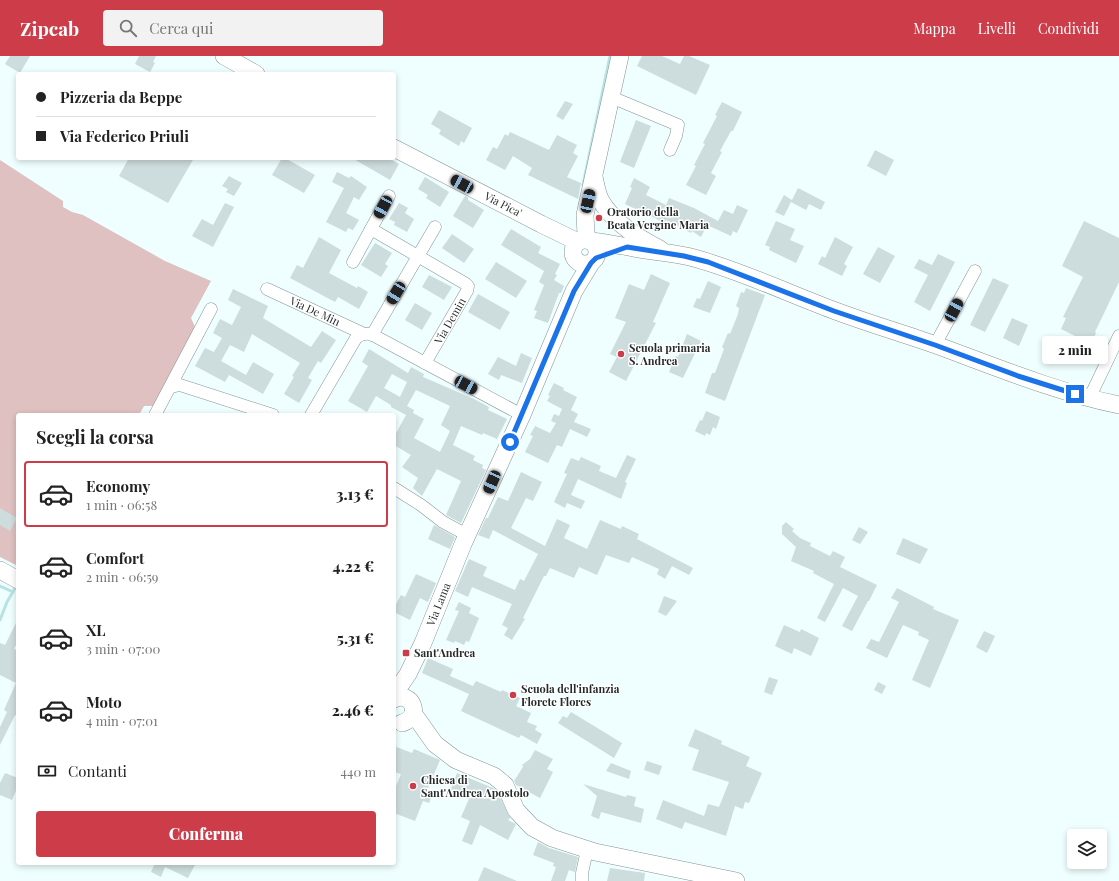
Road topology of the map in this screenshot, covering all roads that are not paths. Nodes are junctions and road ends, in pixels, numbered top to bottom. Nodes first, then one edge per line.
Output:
1 (224, 56) edge
2 (620, 56) edge
3 (252, 72) edge
4 (611, 97) junction
5 (396, 149) edge
6 (670, 150) dead end
7 (594, 173) junction
8 (390, 196) dead end
9 (435, 227) dead end
10 (371, 229) junction
11 (580, 246) junction
12 (627, 247) junction
13 (674, 254) junction
14 (418, 257) junction
15 (593, 260) junction
16 (353, 262) dead end
17 (975, 271) dead end
18 (267, 289) dead end
19 (574, 291) junction
20 (211, 309) dead end
21 (364, 336) junction
22 (1119, 336) edge
23 (935, 345) junction
24 (425, 363) junction
25 (171, 387) junction
26 (1089, 399) junction
27 (1119, 405) edge
28 (156, 413) edge
29 (267, 413) edge
30 (312, 413) edge
31 (522, 415) junction
32 (396, 489) edge
33 (467, 535) junction
34 (0, 570) edge
35 (16, 579) edge
36 (408, 674) junction
37 (396, 693) edge
38 (396, 698) edge
39 (405, 715) edge
40 (587, 850) junction
41 (582, 881) edge
42 (736, 881) edge

1 - 3 street
2 - 4 street
4 - 6 street
4 - 7 street
5 - 11 street, Via Pica'
7 - 11 street
7 - 13 street
8 - 10 street
9 - 14 street
10 - 14 street
10 - 16 street
11 - 12 street
11 - 15 street
11 - 19 street, Via Lama
12 - 13 street
12 - 15 street
13 - 23 street
14 - 21 street
14 - 24 street, Via Demin
15 - 19 street, Via Lama
17 - 23 street
18 - 21 street, Via De Min
19 - 31 street, Via Lama
20 - 25 street
21 - 24 street
21 - 30 street
22 - 26 street
23 - 26 street
24 - 31 street
25 - 28 street
25 - 29 street
26 - 27 street
31 - 33 street, Via Lama
32 - 33 street
33 - 36 street, Via Lama
34 - 35 street
36 - 37 street, Via Lama
36 - 39 street
38 - 39 street
39 - 40 street
40 - 41 street
40 - 42 street

